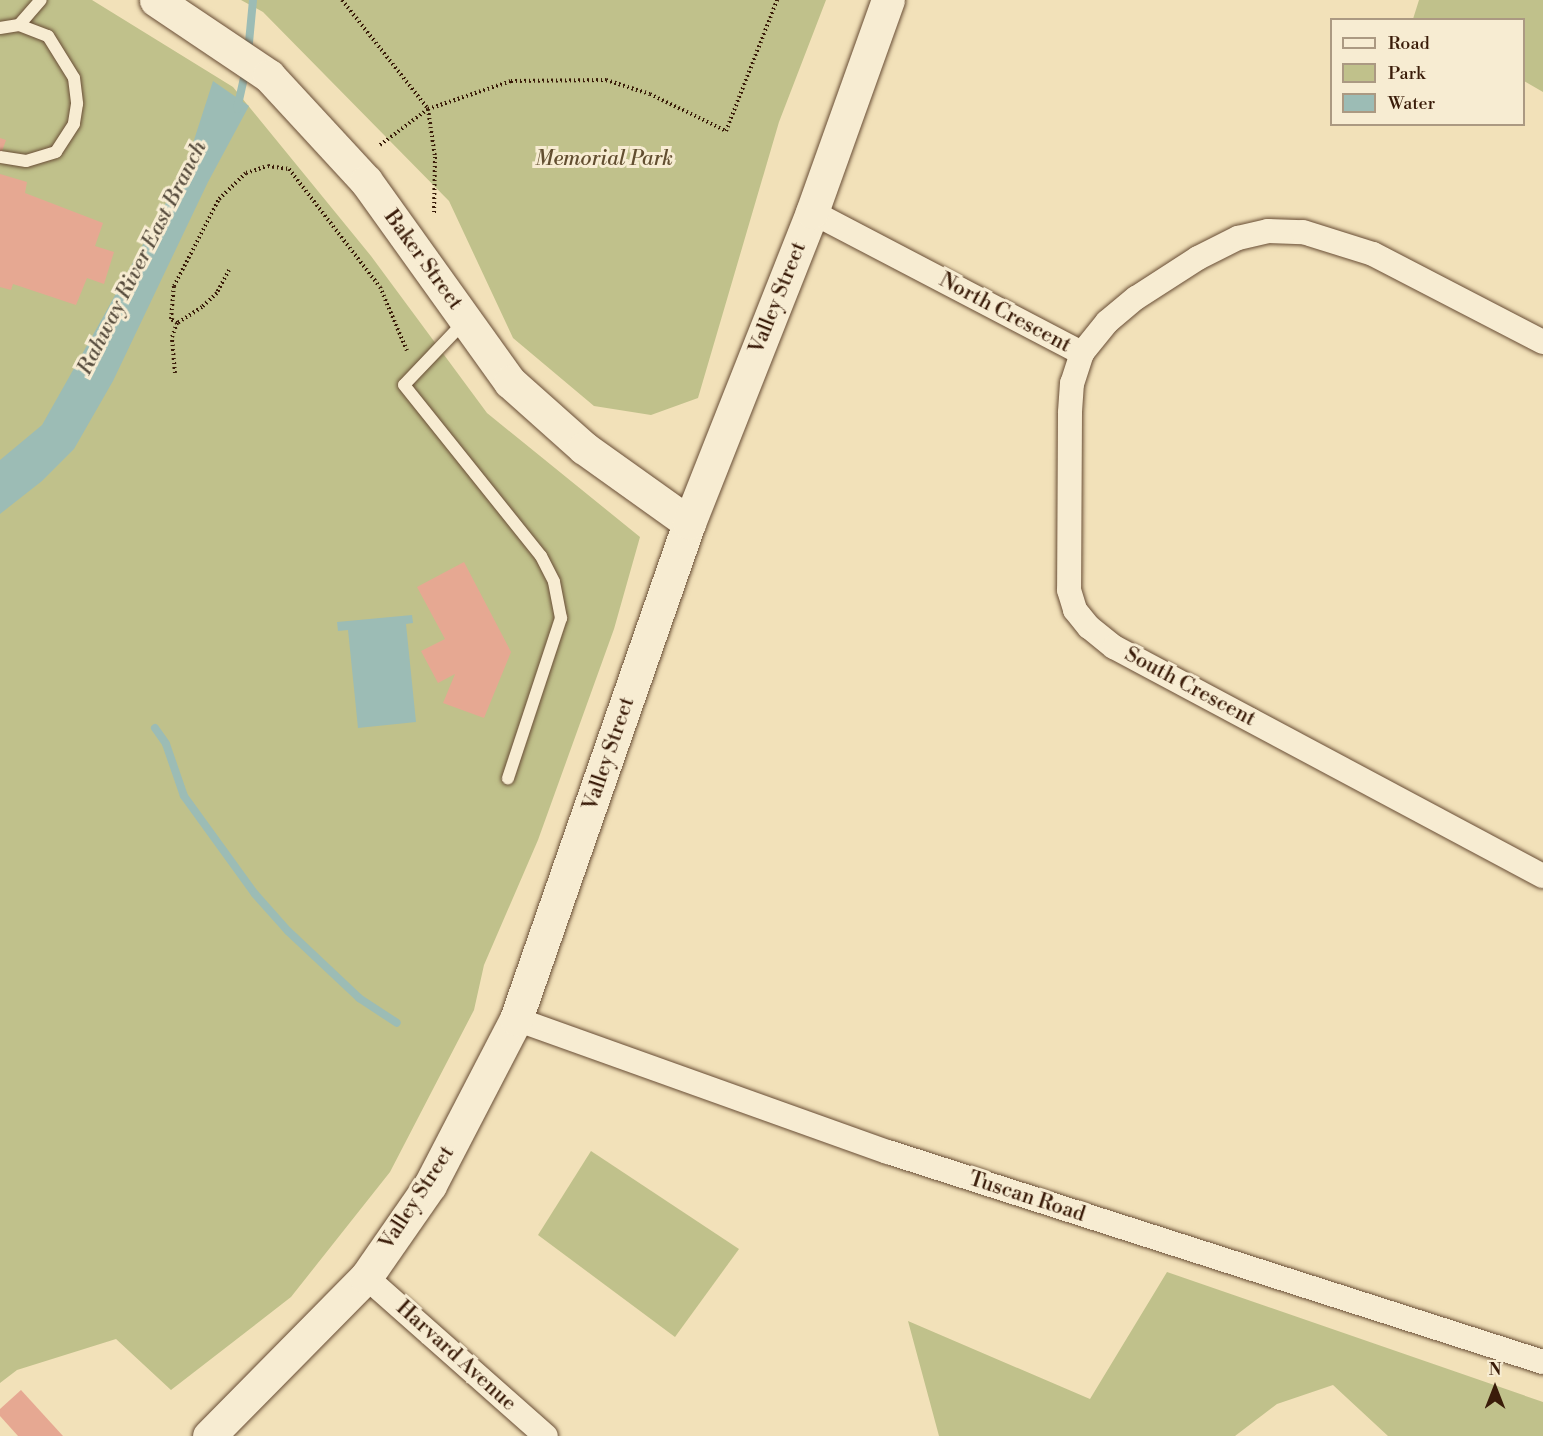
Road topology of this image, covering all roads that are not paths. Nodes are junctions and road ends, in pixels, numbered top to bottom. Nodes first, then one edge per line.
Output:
1 (41, 0) edge
2 (156, 0) edge
3 (888, 0) edge
4 (19, 25) junction
5 (0, 28) edge
6 (1, 157) edge
7 (812, 212) junction
8 (466, 320) junction
9 (1543, 342) edge
10 (1082, 353) junction
11 (689, 523) junction
12 (508, 778) dead end
13 (1543, 876) edge
14 (516, 1019) junction
15 (366, 1277) junction
16 (1543, 1362) edge
17 (209, 1436) edge
18 (546, 1436) edge

1 - 4 lane
2 - 8 main road, Baker Street
3 - 7 main road, Valley Street
4 - 5 lane
4 - 6 lane
7 - 10 street, North Crescent
7 - 11 main road, Valley Street
8 - 11 main road, Baker Street
8 - 12 lane
9 - 10 street, North Crescent
10 - 13 street, South Crescent
11 - 14 main road, Valley Street
14 - 15 main road, Valley Street
14 - 16 street, Tuscan Road
15 - 17 main road, Valley Street
15 - 18 street, Harvard Avenue

